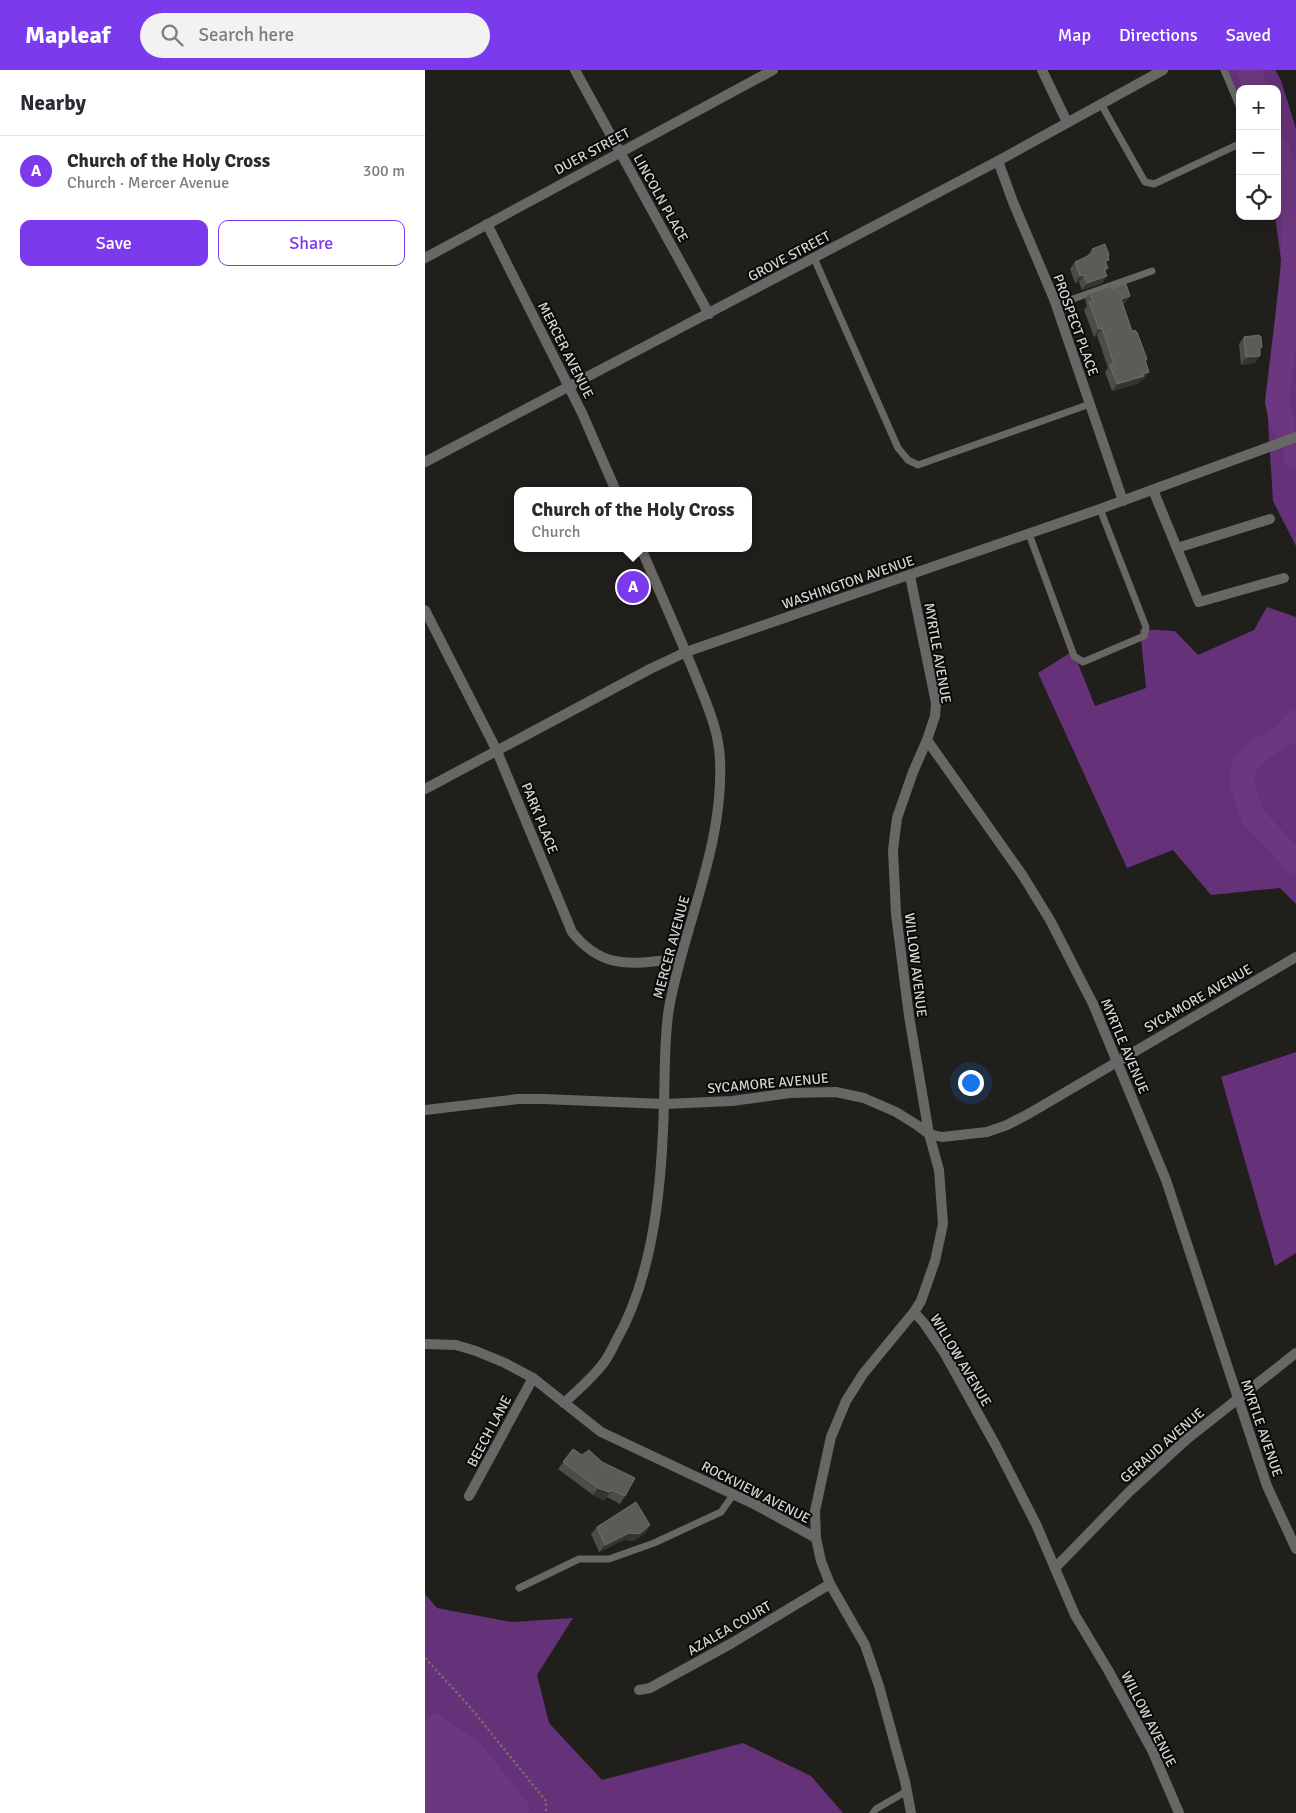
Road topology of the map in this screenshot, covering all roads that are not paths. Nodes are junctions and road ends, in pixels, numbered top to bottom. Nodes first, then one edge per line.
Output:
1 (575, 70) edge
2 (773, 70) edge
3 (1042, 70) edge
4 (1163, 70) edge
5 (1224, 70) edge
6 (1236, 98) edge
7 (1101, 104) junction
8 (1067, 122) junction
9 (1236, 145) edge
10 (620, 152) junction
11 (997, 161) junction
12 (487, 224) junction
13 (425, 258) edge
14 (814, 258) junction
15 (1152, 271) dead end
16 (1056, 305) junction
17 (709, 314) junction
18 (569, 387) junction
19 (1090, 404) junction
20 (1296, 436) edge
21 (425, 462) edge
22 (614, 487) edge
23 (1153, 490) junction
24 (1123, 501) junction
25 (1100, 509) junction
26 (1271, 519) dead end
27 (1029, 534) junction
28 (1177, 548) junction
29 (643, 552) edge
30 (910, 576) junction
31 (1284, 578) dead end
32 (425, 610) edge
33 (686, 652) junction
34 (927, 740) junction
35 (496, 749) junction
36 (425, 789) edge
37 (1296, 957) edge
38 (680, 960) junction
39 (1116, 1062) junction
40 (664, 1104) junction
41 (425, 1110) edge
42 (929, 1134) junction
43 (914, 1312) junction
44 (425, 1344) edge
45 (1296, 1353) edge
46 (533, 1378) junction
47 (1237, 1398) junction
48 (563, 1403) junction
49 (733, 1495) junction
50 (469, 1496) dead end
51 (816, 1538) junction
52 (1296, 1549) edge
53 (1055, 1568) junction
54 (830, 1584) junction
55 (519, 1588) dead end
56 (639, 1690) dead end
57 (907, 1790) junction
58 (873, 1813) edge
59 (911, 1813) edge
60 (1179, 1813) edge

1 - 10 street, LINCOLN PLACE
2 - 10 street, DUER STREET
3 - 8 street
4 - 7 street, GROVE STREET
5 - 6 lane
7 - 8 street, GROVE STREET
7 - 9 lane
8 - 11 street, GROVE STREET
10 - 12 street, DUER STREET
10 - 17 street, LINCOLN PLACE
11 - 14 street, GROVE STREET
11 - 16 street, PROSPECT PLACE
12 - 13 street, DUER STREET
12 - 18 street, MERCER AVENUE
14 - 17 street, GROVE STREET
14 - 19 lane
15 - 16 lane
16 - 19 street, PROSPECT PLACE
17 - 18 street, GROVE STREET
18 - 21 street, GROVE STREET
18 - 22 street, MERCER AVENUE
19 - 24 street, PROSPECT PLACE
20 - 23 street, WASHINGTON AVENUE
23 - 24 street, WASHINGTON AVENUE
23 - 28 street
24 - 25 street, WASHINGTON AVENUE
25 - 27 street, WASHINGTON AVENUE
25 - 27 lane
26 - 28 street
27 - 30 street, WASHINGTON AVENUE
28 - 31 street
29 - 33 street, MERCER AVENUE
30 - 33 street, WASHINGTON AVENUE
30 - 34 street, MYRTLE AVENUE
32 - 35 street, PARK PLACE
33 - 35 street, WASHINGTON AVENUE
33 - 38 street, MERCER AVENUE
34 - 39 street, MYRTLE AVENUE
34 - 42 street, WILLOW AVENUE
35 - 36 street, WASHINGTON AVENUE
35 - 38 street, PARK PLACE
37 - 39 street, SYCAMORE AVENUE
38 - 40 street, MERCER AVENUE
39 - 42 street, SYCAMORE AVENUE
39 - 47 street, MYRTLE AVENUE
40 - 41 street, SYCAMORE AVENUE
40 - 42 street, SYCAMORE AVENUE
40 - 48 street, MERCER AVENUE
42 - 43 street, WILLOW AVENUE
43 - 51 street
43 - 53 street, WILLOW AVENUE
44 - 46 street, ROCKVIEW AVENUE
45 - 47 street, GERAUD AVENUE
46 - 48 street, ROCKVIEW AVENUE
46 - 50 street, BEECH LANE
47 - 52 street, MYRTLE AVENUE
47 - 53 street, GERAUD AVENUE
48 - 49 street, ROCKVIEW AVENUE
49 - 51 street, ROCKVIEW AVENUE
49 - 55 lane
51 - 54 street, ROCKVIEW AVENUE
53 - 60 street, WILLOW AVENUE
54 - 56 street, AZALEA COURT
54 - 57 street, ROCKVIEW AVENUE
57 - 58 lane
57 - 59 street, ROCKVIEW AVENUE

